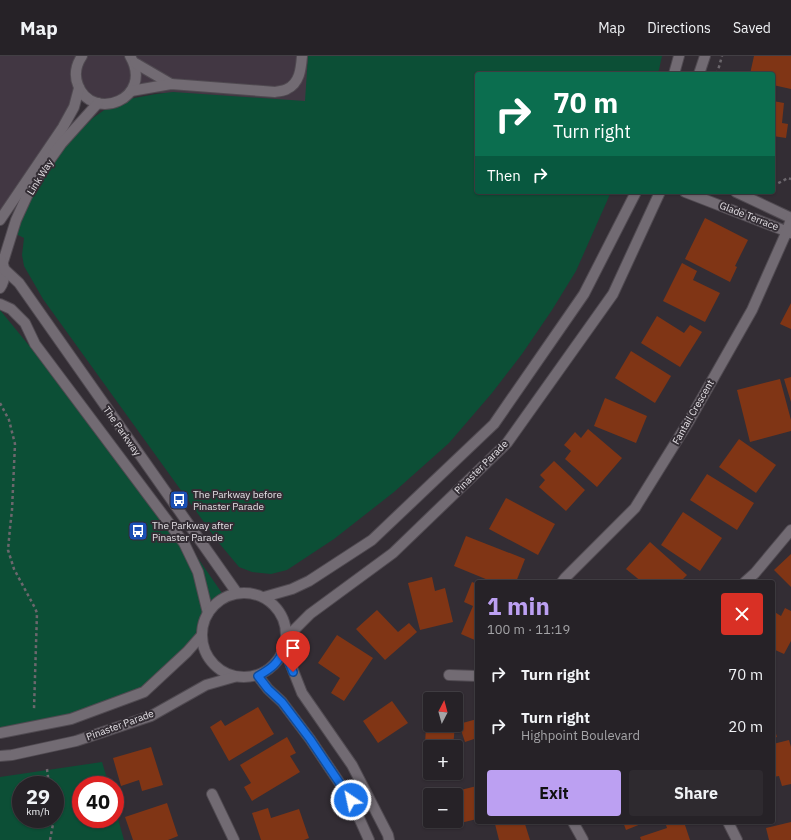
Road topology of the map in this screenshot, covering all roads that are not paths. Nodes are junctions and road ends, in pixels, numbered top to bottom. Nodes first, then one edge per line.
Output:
1 (302, 56) edge
2 (679, 56) edge
3 (705, 56) edge
4 (78, 58) edge
5 (132, 60) edge
6 (675, 72) edge
7 (700, 72) edge
8 (171, 84) junction
9 (79, 88) junction
10 (132, 91) junction
11 (98, 103) junction
12 (635, 194) edge
13 (659, 194) edge
14 (690, 194) edge
15 (740, 194) edge
16 (791, 218) edge
17 (0, 220) edge
18 (789, 232) edge
19 (2, 264) edge
20 (0, 288) edge
21 (0, 304) edge
22 (791, 530) edge
23 (564, 580) edge
24 (747, 580) edge
25 (237, 593) junction
26 (264, 598) junction
27 (208, 612) junction
28 (202, 635) junction
29 (287, 637) junction
30 (284, 650) junction
31 (448, 675) dead end
32 (234, 676) junction
33 (258, 676) junction
34 (475, 676) edge
35 (0, 732) edge
36 (0, 756) edge
37 (212, 794) dead end
38 (574, 824) edge
39 (729, 824) edge
40 (234, 840) edge
41 (369, 840) edge
42 (390, 840) edge
43 (583, 840) edge
44 (737, 840) edge

1 - 8 street
2 - 6 street
3 - 7 street
4 - 9 street, Link Way
5 - 8 street
5 - 10 street
8 - 10 street
9 - 11 street
9 - 17 street, Link Way
10 - 11 street
11 - 19 street, Link Way
12 - 26 street
13 - 29 street, Pinaster Parade
14 - 18 street, Glade Terrace
15 - 16 street, Glade Terrace
16 - 18 street, Fantail Crescent
18 - 23 street, Fantail Crescent
19 - 20 street, Link Way
19 - 25 street, The Parkway
21 - 27 street, The Parkway
22 - 24 street
25 - 26 street
25 - 27 street
26 - 29 street
27 - 28 street
28 - 32 street
28 - 35 street
29 - 30 street
30 - 33 street
30 - 42 street
31 - 34 street
32 - 33 street
32 - 36 street, Pinaster Parade
33 - 41 street
37 - 40 street
38 - 43 street
39 - 44 street

